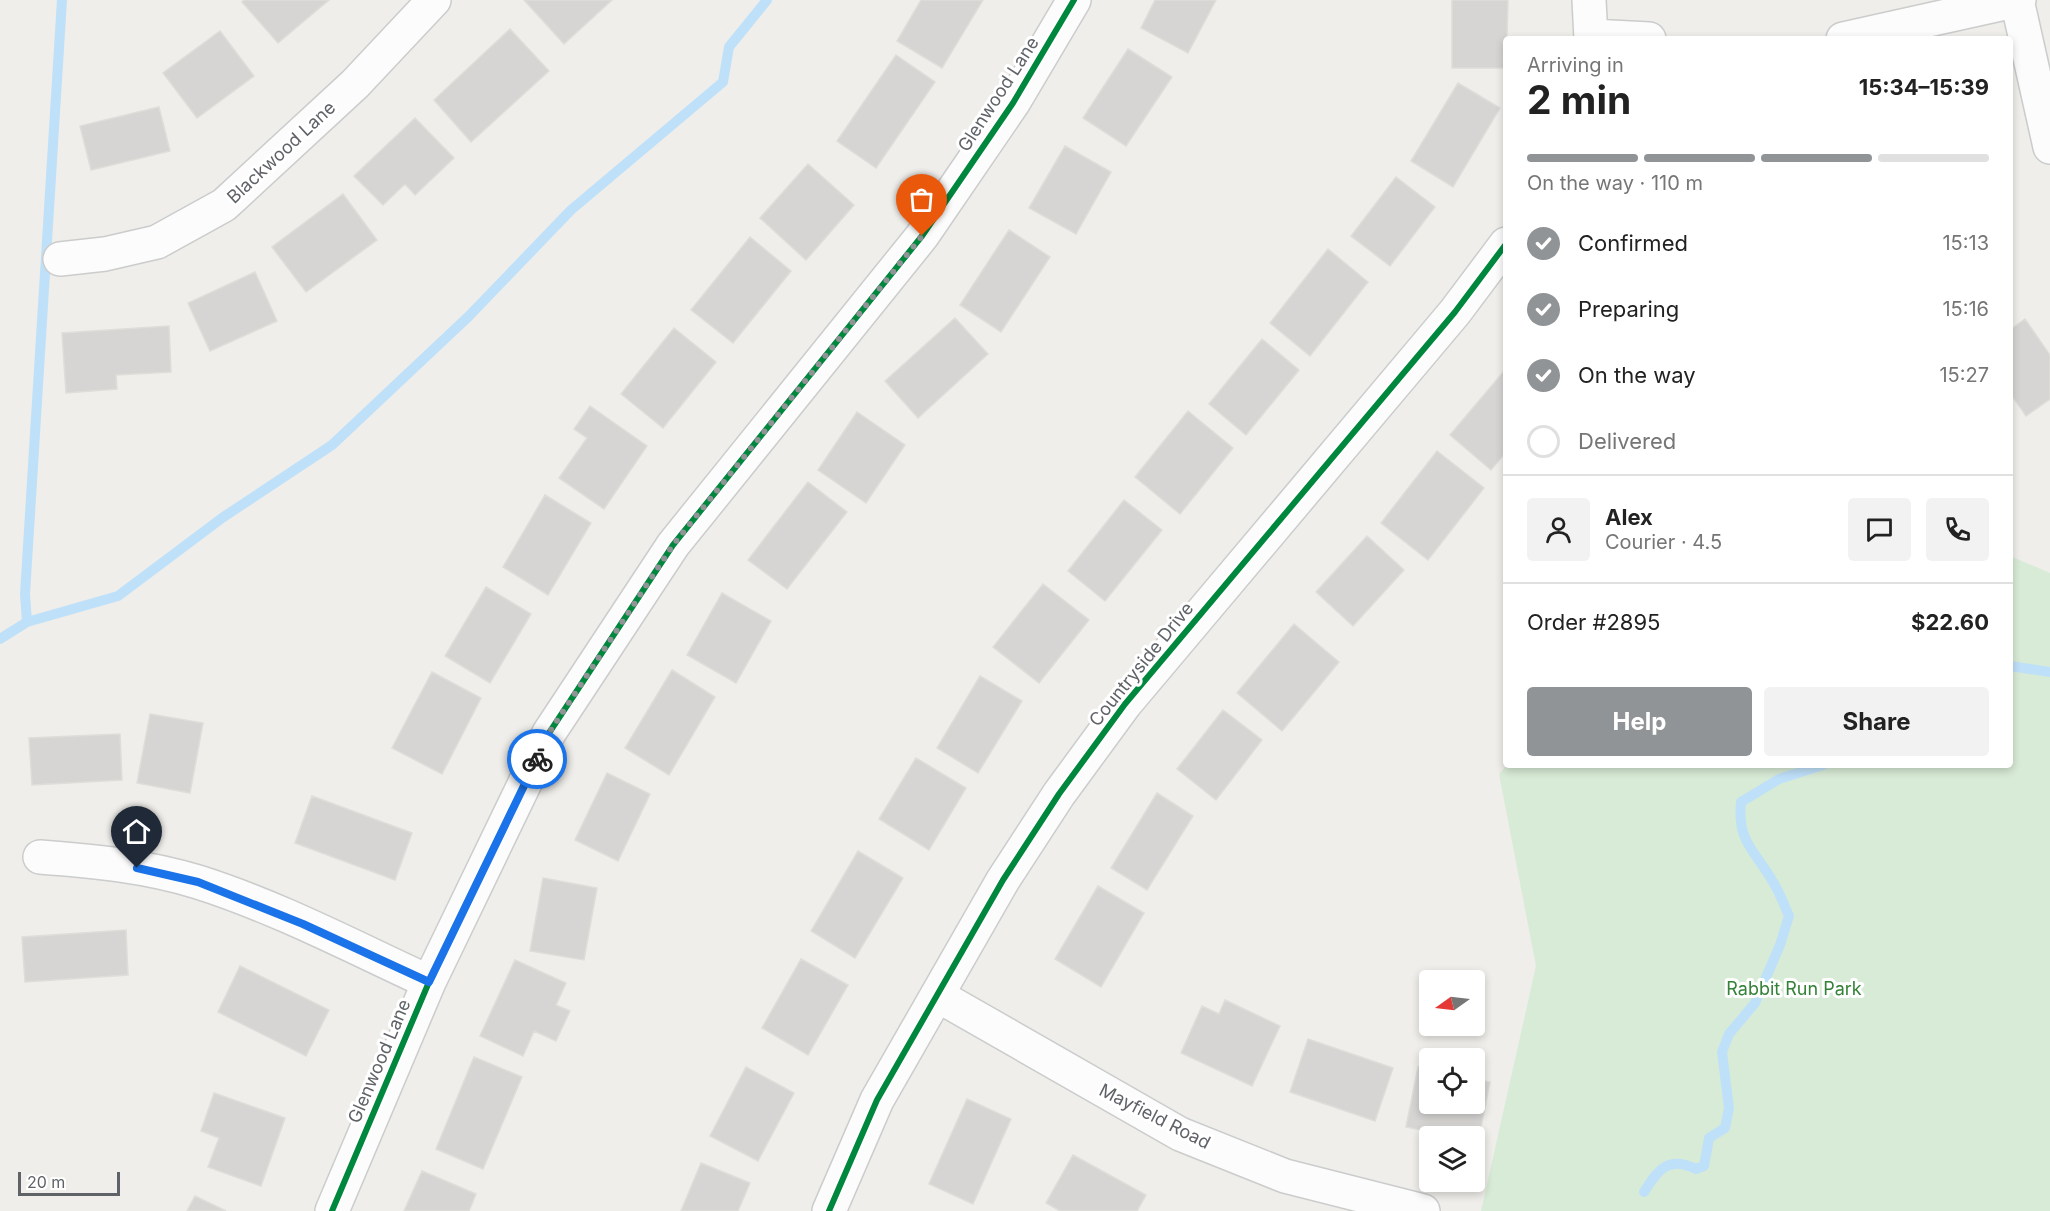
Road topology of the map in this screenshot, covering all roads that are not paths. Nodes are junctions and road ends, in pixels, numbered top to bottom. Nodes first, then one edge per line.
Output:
1 (434, 0) edge
2 (1074, 0) edge
3 (1589, 0) edge
4 (2018, 0) edge
5 (1592, 36) edge
6 (1856, 36) edge
7 (2050, 147) edge
8 (1503, 248) edge
9 (60, 259) dead end
10 (40, 857) dead end
11 (429, 982) junction
12 (937, 995) junction
13 (332, 1211) edge
14 (829, 1211) edge
15 (1423, 1211) edge

1 - 9 street, Blackwood Lane
2 - 11 street, Glenwood Lane
3 - 5 street
4 - 6 street
4 - 7 street
8 - 12 street, Countryside Drive
10 - 11 street
11 - 13 street, Glenwood Lane
12 - 14 street, Countryside Drive
12 - 15 street, Mayfield Road

